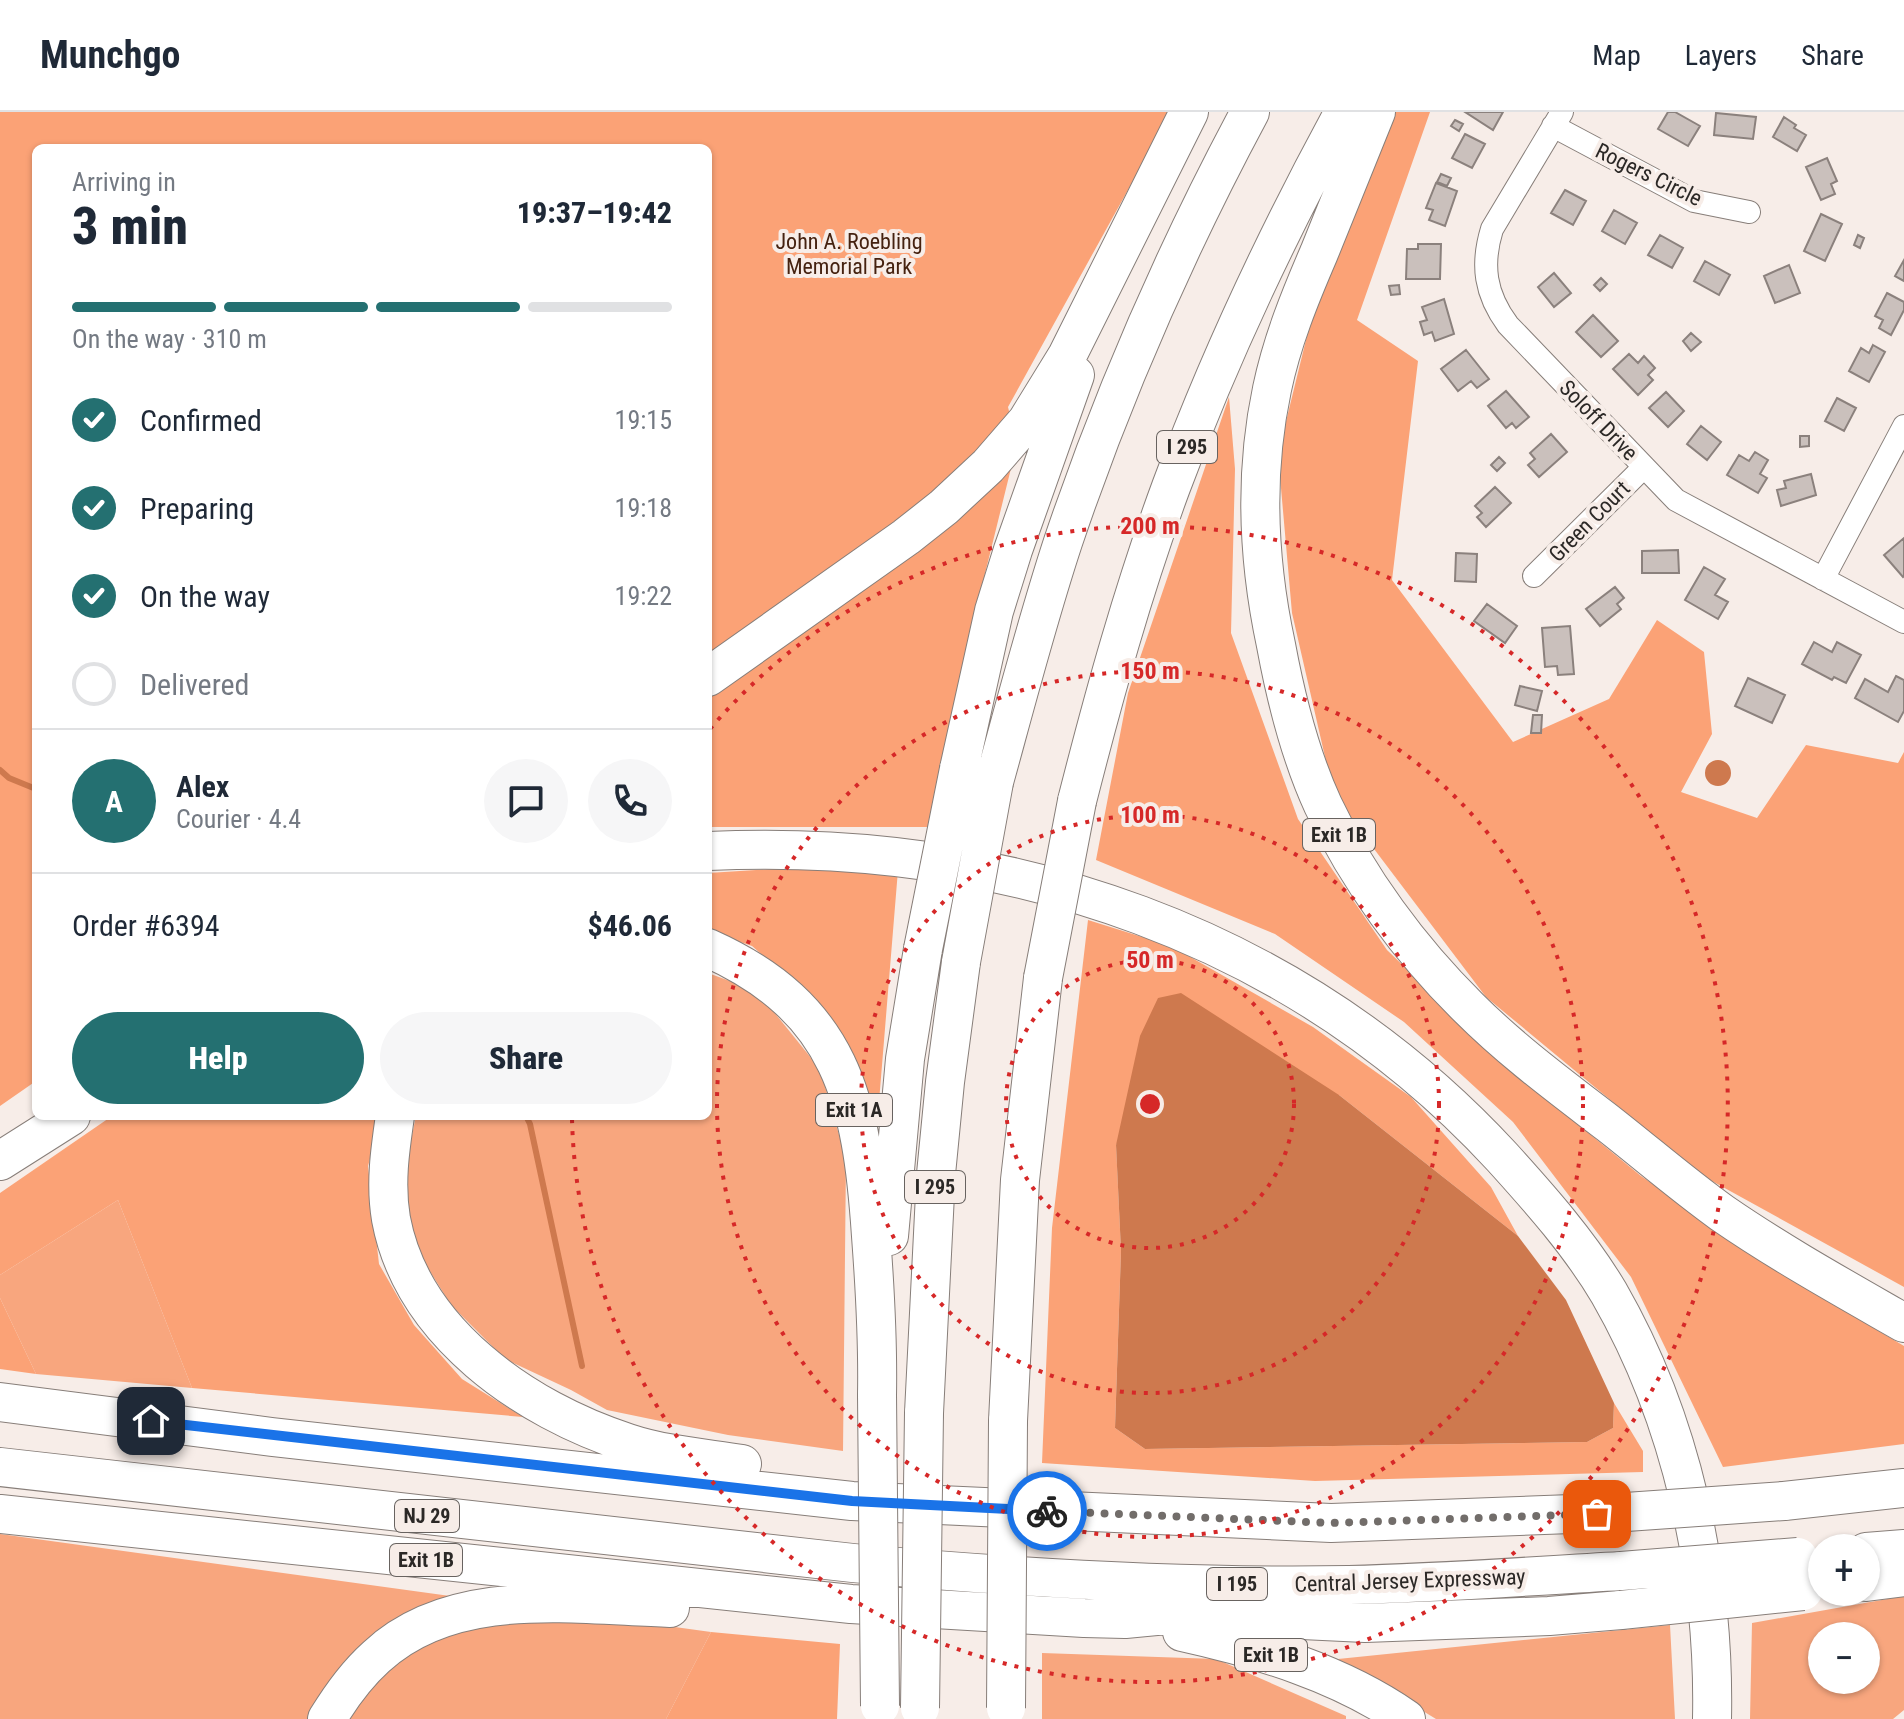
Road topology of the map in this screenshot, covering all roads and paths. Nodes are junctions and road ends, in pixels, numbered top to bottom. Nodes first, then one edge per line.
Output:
1 (1189, 112) edge
2 (1250, 112) edge
3 (1344, 112) edge
4 (1376, 112) edge
5 (1558, 119) edge
6 (1749, 212) dead end
7 (1128, 234) junction
8 (1904, 426) edge
9 (1644, 467) junction
10 (1534, 576) dead end
11 (1823, 579) junction
12 (1904, 622) edge
13 (712, 674) edge
14 (712, 851) edge
15 (712, 950) edge
16 (65, 1120) edge
17 (394, 1120) edge
18 (0, 1161) edge
19 (1904, 1323) edge
20 (878, 1335) junction
21 (0, 1402) edge
22 (0, 1467) edge
23 (1904, 1488) edge
24 (856, 1489) junction
25 (0, 1514) edge
26 (1904, 1549) edge
27 (1880, 1551) edge
28 (853, 1563) joint
29 (1808, 1573) edge
30 (1808, 1574) edge
31 (1904, 1577) edge
32 (1880, 1580) edge
33 (851, 1604) junction
34 (1125, 1619) junction
35 (920, 1713) edge
36 (879, 1715) edge
37 (1006, 1715) edge
38 (327, 1719) edge
39 (1406, 1719) edge
40 (1712, 1719) edge

1 - 7 highway
2 - 35 highway, I 295, bridge
3 - 37 highway, I 295, bridge
4 - 19 highway, Exit 1B
5 - 6 street, Rogers Circle
5 - 9 street, Soloff Drive
7 - 13 highway
7 - 20 highway, bridge
8 - 11 street
9 - 10 street, Green Court
9 - 11 street, Soloff Drive
11 - 12 street, Soloff Drive
14 - 40 highway
15 - 20 highway, Exit 1A
16 - 18 highway
17 - 24 highway
20 - 36 highway, bridge
21 - 24 highway
22 - 28 highway, NJ 29
23 - 24 highway, bridge
25 - 33 highway, Exit 1B
26 - 27 highway
28 - 29 highway, Central Jersey Expressway / I 195, bridge
30 - 34 highway, bridge
31 - 32 highway
33 - 34 highway
33 - 38 highway
34 - 39 highway, Exit 1B

